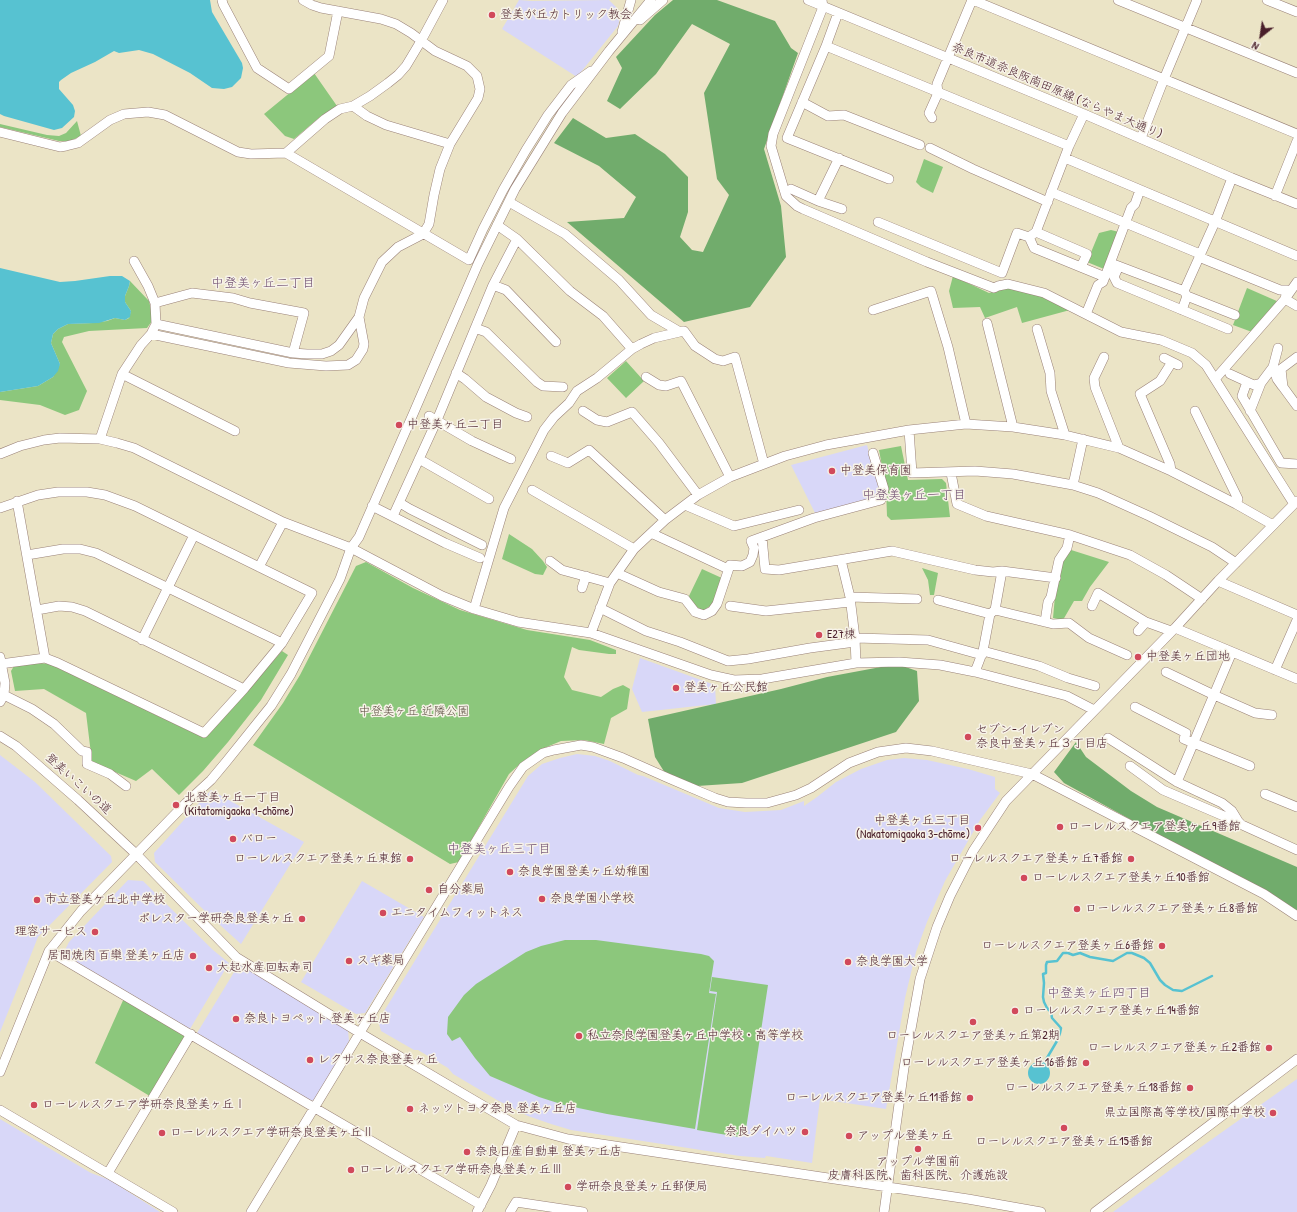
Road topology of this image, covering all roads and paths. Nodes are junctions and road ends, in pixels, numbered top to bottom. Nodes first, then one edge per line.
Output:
1 (222, 0) edge
2 (304, 0) edge
3 (444, 0) edge
4 (623, 0) edge
5 (631, 0) edge
6 (650, 0) edge
7 (663, 0) edge
8 (809, 0) edge
9 (973, 0) edge
10 (1118, 0) edge
11 (1197, 0) edge
12 (1267, 0) edge
13 (823, 4) edge
14 (338, 11) junction
15 (1297, 12) edge
16 (838, 14) junction
17 (626, 16) junction
18 (1186, 28) junction
19 (622, 36) junction
20 (421, 42) junction
21 (826, 46) junction
22 (949, 59) junction
23 (600, 65) junction
24 (1297, 73) edge
25 (1164, 79) junction
26 (938, 93) junction
27 (802, 102) junction
28 (353, 106) junction
29 (1084, 114) junction
30 (932, 118) dead end
31 (0, 132) edge
32 (1297, 134) edge
33 (1141, 138) junction
34 (1297, 141) edge
35 (450, 144) junction
36 (920, 145) dead end
37 (1069, 146) junction
38 (930, 148) dead end
39 (286, 153) junction
40 (839, 158) junction
41 (1065, 158) junction
42 (1232, 178) junction
43 (889, 179) dead end
44 (792, 189) dead end
45 (1140, 190) junction
46 (1051, 192) junction
47 (1275, 196) junction
48 (818, 201) junction
49 (508, 202) junction
50 (1048, 202) junction
51 (1297, 204) edge
52 (842, 209) dead end
53 (878, 222) dead end
54 (1215, 222) junction
55 (1125, 223) junction
56 (497, 225) junction
57 (423, 234) junction
58 (1033, 234) junction
59 (517, 239) junction
60 (1200, 256) junction
61 (1297, 256) edge
62 (134, 261) dead end
63 (1114, 264) junction
64 (1081, 268) junction
65 (1104, 279) junction
66 (1297, 282) edge
67 (1117, 283) junction
68 (493, 285) junction
69 (1186, 294) junction
70 (1285, 299) junction
71 (155, 303) junction
72 (1297, 306) edge
73 (873, 310) dead end
74 (1182, 310) junction
75 (1086, 314) junction
76 (1234, 314) dead end
77 (359, 317) junction
78 (987, 323) dead end
79 (156, 324) junction
80 (475, 328) junction
81 (1228, 329) dead end
82 (1037, 330) dead end
83 (680, 332) junction
84 (151, 334) junction
85 (556, 342) dead end
86 (632, 348) junction
87 (293, 353) junction
88 (1104, 357) dead end
89 (1295, 358) edge
90 (1171, 362) dead end
91 (1273, 367) junction
92 (456, 372) junction
93 (122, 374) junction
94 (1230, 374) dead end
95 (646, 378) dead end
96 (1216, 378) junction
97 (1247, 382) junction
98 (1261, 383) junction
99 (563, 387) dead end
100 (1282, 387) junction
101 (1297, 406) edge
102 (583, 411) dead end
103 (1194, 411) dead end
104 (1250, 412) junction
105 (527, 417) dead end
106 (433, 418) junction
107 (966, 424) junction
108 (1013, 426) junction
109 (909, 430) junction
110 (235, 431) dead end
111 (1065, 435) junction
112 (100, 439) junction
113 (1083, 439) junction
114 (1119, 448) junction
115 (873, 453) dead end
116 (0, 454) edge
117 (551, 456) dead end
118 (419, 459) junction
119 (511, 459) dead end
120 (764, 464) junction
121 (1297, 464) edge
122 (1171, 471) junction
123 (951, 472) junction
124 (730, 477) junction
125 (1073, 485) junction
126 (532, 490) dead end
127 (698, 495) junction
128 (489, 499) dead end
129 (17, 501) junction
130 (400, 502) junction
131 (1295, 502) edge
132 (1236, 504) junction
133 (685, 505) junction
134 (372, 506) junction
135 (0, 508) edge
136 (799, 510) dead end
137 (393, 516) junction
138 (665, 520) junction
139 (283, 522) junction
140 (1273, 525) junction
141 (651, 533) junction
142 (194, 535) junction
143 (1070, 535) junction
144 (762, 537) junction
145 (482, 545) dead end
146 (351, 548) junction
147 (634, 550) junction
148 (27, 555) junction
149 (480, 558) dead end
150 (841, 560) junction
151 (550, 561) dead end
152 (1236, 563) junction
153 (259, 566) junction
154 (728, 569) junction
155 (1002, 571) junction
156 (617, 573) junction
157 (586, 576) junction
158 (1056, 578) junction
159 (1218, 581) junction
160 (610, 583) junction
161 (168, 588) junction
162 (582, 588) dead end
163 (850, 599) junction
164 (917, 599) dead end
165 (1202, 599) junction
166 (938, 600) dead end
167 (730, 606) dead end
168 (1092, 606) dead end
169 (600, 608) junction
170 (474, 609) junction
171 (37, 610) junction
172 (992, 612) junction
173 (1297, 615) edge
174 (1297, 620) edge
175 (1046, 622) junction
176 (1146, 622) junction
177 (1173, 629) junction
178 (1138, 631) dead end
179 (591, 633) junction
180 (142, 640) junction
181 (855, 640) junction
182 (282, 643) junction
183 (1232, 652) junction
184 (982, 653) junction
185 (1127, 655) dead end
186 (44, 658) junction
187 (0, 662) edge
188 (856, 663) junction
189 (1275, 670) junction
190 (975, 672) junction
191 (1166, 672) dead end
192 (1297, 679) edge
193 (1095, 686) dead end
194 (244, 689) junction
195 (1214, 695) junction
196 (2, 698) edge
197 (1135, 707) dead end
198 (1094, 710) junction
199 (1272, 715) dead end
200 (0, 736) edge
201 (1108, 738) dead end
202 (1194, 743) junction
203 (1130, 766) dead end
204 (1250, 766) dead end
205 (1032, 774) junction
206 (1176, 782) junction
207 (126, 786) dead end
208 (1265, 794) dead end
209 (1297, 807) edge
210 (1240, 824) junction
211 (1297, 850) edge
212 (136, 854) junction
213 (1297, 916) edge
214 (49, 950) junction
215 (360, 1033) junction
216 (191, 1034) junction
217 (1297, 1059) edge
218 (0, 1072) edge
219 (314, 1108) junction
220 (0, 1110) edge
221 (516, 1125) junction
222 (108, 1173) junction
223 (888, 1187) junction
224 (479, 1208) edge
225 (173, 1212) edge
226 (251, 1212) edge
227 (510, 1212) edge
228 (583, 1212) edge
229 (884, 1212) edge
230 (1041, 1212) edge
231 (1095, 1212) edge

1 - 14 street
2 - 14 street
3 - 20 street
4 - 17 street
5 - 17 street
6 - 19 street
7 - 19 street
8 - 13 street, 奈良市道奈良阪南田原線 (ならやま大通り)
9 - 22 street
9 - 25 street
10 - 18 street
11 - 18 street
12 - 15 street
13 - 16 street, 奈良市道奈良阪南田原線 (ならやま大通り)
13 - 75 street
14 - 20 street
16 - 21 street
16 - 22 street, 奈良市道奈良阪南田原線 (ならやま大通り)
17 - 19 street
18 - 24 street
18 - 25 street
19 - 23 street
20 - 28 street
20 - 35 street
21 - 26 street
21 - 27 street
22 - 26 street
22 - 29 street, 奈良市道奈良阪南田原線 (ならやま大通り)
23 - 49 street
23 - 57 street
25 - 32 street
25 - 33 street
26 - 30 street
26 - 37 street
27 - 36 street
27 - 40 street
28 - 35 street
28 - 39 street
29 - 33 street, 奈良市道奈良阪南田原線 (ならやま大通り)
29 - 37 street
31 - 39 street
33 - 42 street, 奈良市道奈良阪南田原線 (ならやま大通り)
34 - 47 street
35 - 57 street
37 - 41 street
38 - 50 street
39 - 57 street
40 - 43 street
40 - 48 street
41 - 45 street
41 - 46 street
42 - 47 street, 奈良市道奈良阪南田原線 (ならやま大通り)
42 - 54 street
44 - 48 street
45 - 54 street
45 - 55 street
46 - 50 street
46 - 55 street
47 - 51 street, 奈良市道奈良阪南田原線 (ならやま大通り)
48 - 52 street
49 - 56 street
49 - 83 street
50 - 58 street
53 - 58 street
54 - 60 street
54 - 61 street
55 - 60 street
55 - 63 street
56 - 59 street
56 - 134 street
57 - 77 street
58 - 64 street
58 - 64 street
59 - 68 street
59 - 86 street
60 - 69 street
60 - 70 street
62 - 71 street
63 - 65 street
63 - 67 street
63 - 69 street
64 - 65 street
65 - 67 street
65 - 75 street
66 - 70 street
67 - 74 street
68 - 80 street
68 - 85 street
69 - 74 street
69 - 76 street
70 - 72 street
70 - 96 street
71 - 79 street
71 - 87 street
73 - 107 street
74 - 81 street
75 - 96 street
77 - 84 street
77 - 87 street
78 - 108 street
79 - 84 street
79 - 87 street
80 - 92 street
80 - 99 street
82 - 111 street
83 - 86 street
83 - 120 street
84 - 93 street
86 - 170 street
88 - 114 street
89 - 91 street
89 - 100 street
90 - 122 street
91 - 98 street
91 - 100 street
92 - 105 street
92 - 106 street
93 - 110 street
93 - 112 street
94 - 97 street
95 - 124 street
96 - 131 street
97 - 98 street
97 - 104 street
98 - 104 street
100 - 101 street
102 - 127 street
103 - 132 street
104 - 121 street
106 - 118 street
106 - 119 street
107 - 108 street
107 - 109 street
108 - 111 street
109 - 120 street
109 - 123 street
111 - 113 street
112 - 116 street
112 - 139 street
113 - 114 street
113 - 125 street
114 - 122 street
115 - 144 street
117 - 138 street
118 - 128 street
118 - 130 street
120 - 124 street
122 - 132 street
123 - 125 street
123 - 143 street
124 - 127 street
125 - 152 street
126 - 147 street
127 - 133 street
129 - 135 street
129 - 142 street
129 - 148 street
130 - 137 street
130 - 145 street
131 - 140 street
132 - 140 street
133 - 136 street
133 - 138 street
134 - 137 street
134 - 146 street
137 - 149 street
138 - 141 street
139 - 146 street
139 - 153 street
140 - 152 street
141 - 147 street
141 - 154 street
142 - 153 street
142 - 161 street
143 - 158 street
143 - 165 street
144 - 150 street
144 - 154 street
146 - 170 street
146 - 212 street
147 - 156 street
148 - 161 street
148 - 171 street
150 - 155 street
150 - 163 street
151 - 157 street
152 - 159 street
153 - 182 street
154 - 156 street
155 - 158 street
155 - 172 street
156 - 160 street
157 - 160 street
157 - 162 street
158 - 175 street
159 - 165 street
159 - 173 street
160 - 169 street
161 - 180 street
161 - 182 street
163 - 164 street
163 - 167 street
163 - 181 street
165 - 177 street
166 - 172 street
168 - 176 street
169 - 179 street
169 - 181 street
170 - 179 street
171 - 180 street
171 - 186 street
172 - 175 street
172 - 184 street
174 - 189 street
175 - 185 street
176 - 177 street
176 - 178 street
177 - 183 street
177 - 198 street
179 - 188 street
180 - 194 street
181 - 184 street
181 - 188 street
182 - 194 street
183 - 189 street
183 - 195 street
184 - 190 street
184 - 193 street
186 - 187 street
186 - 194 street
187 - 196 street
188 - 190 street
189 - 192 street
190 - 198 street
191 - 195 street
195 - 199 street
195 - 202 street
196 - 207 street
197 - 202 street
198 - 205 street
200 - 212 street, 登美いこいの道
201 - 206 street
202 - 204 street
202 - 206 street
203 - 210 street
205 - 213 street
205 - 215 street
205 - 223 street
206 - 210 street
208 - 209 street
210 - 211 street
212 - 214 street
212 - 215 street, 登美いこいの道
214 - 216 street
214 - 218 street
215 - 219 street
215 - 221 street, 登美いこいの道
216 - 219 street
216 - 222 street
217 - 231 street
219 - 224 street
219 - 226 street
220 - 222 street
221 - 223 street, 登美いこいの道
221 - 224 street
222 - 225 street
223 - 229 street
223 - 230 street, 登美いこいの道
227 - 228 street

